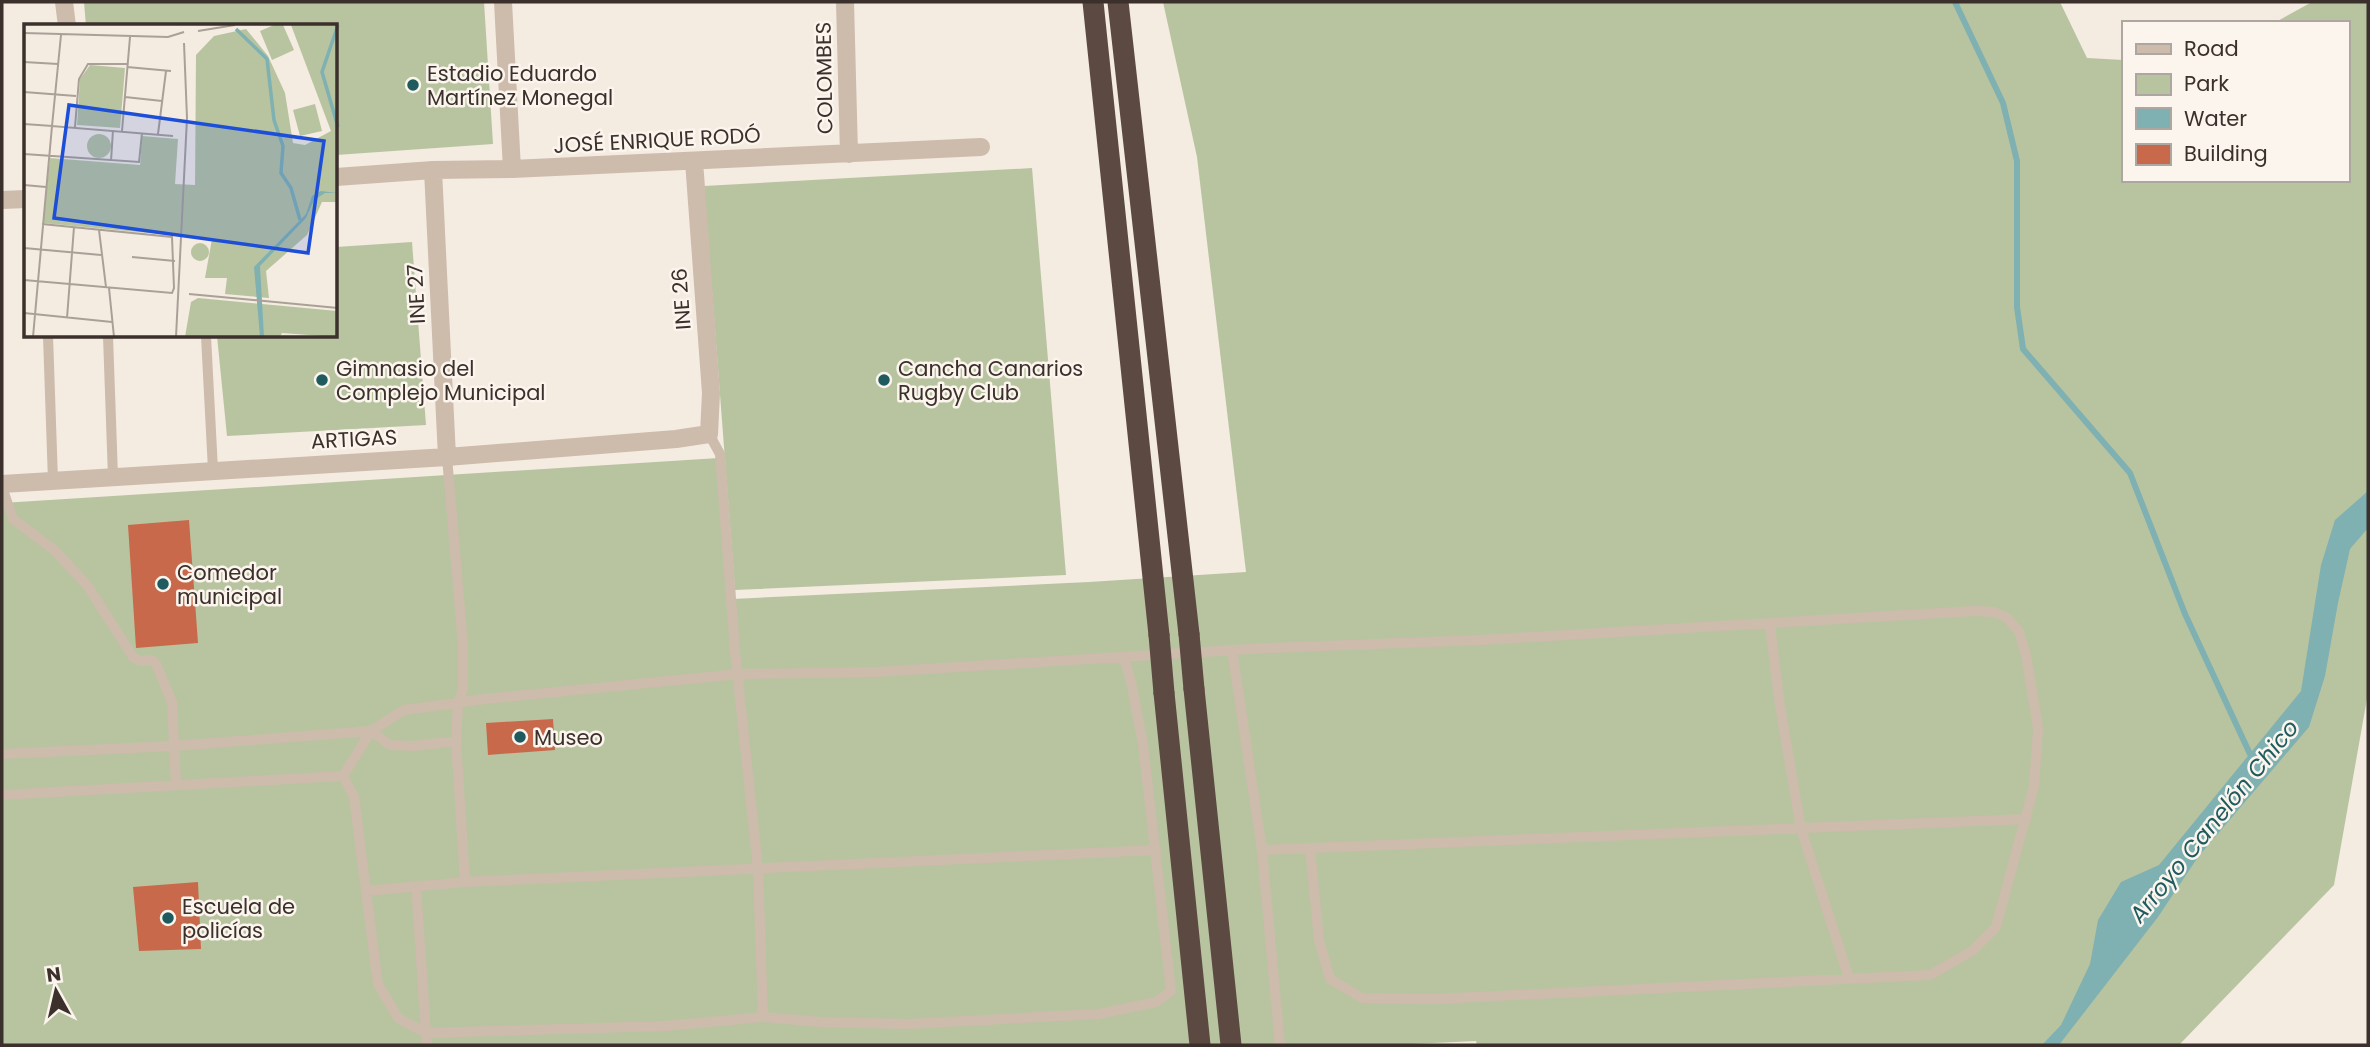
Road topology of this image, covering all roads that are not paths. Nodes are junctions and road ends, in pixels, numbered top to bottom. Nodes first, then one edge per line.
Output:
1 (64, 2) edge
2 (503, 2) edge
3 (845, 2) edge
4 (1093, 2) edge
5 (1118, 2) edge
6 (67, 24) edge
7 (981, 147) dead end
8 (849, 153) junction
9 (694, 161) junction
10 (512, 169) junction
11 (433, 170) junction
12 (338, 177) edge
13 (24, 199) edge
14 (2, 200) edge
15 (48, 338) edge
16 (108, 338) edge
17 (206, 338) edge
18 (709, 434) junction
19 (447, 457) junction
20 (213, 470) junction
21 (113, 477) junction
22 (53, 481) junction
23 (2, 486) edge
24 (1770, 625) junction
25 (1232, 650) junction
26 (1124, 657) junction
27 (739, 674) junction
28 (458, 703) junction
29 (371, 732) junction
30 (456, 741) junction
31 (174, 746) junction
32 (2, 754) edge
33 (343, 776) junction
34 (176, 785) junction
35 (2, 795) edge
36 (2026, 819) junction
37 (1801, 829) junction
38 (1310, 849) junction
39 (1156, 850) junction
40 (1262, 850) junction
41 (758, 869) junction
42 (465, 882) junction
43 (416, 886) junction
44 (366, 891) junction
45 (1849, 978) junction
46 (763, 1017) junction
47 (426, 1033) junction
48 (427, 1045) edge
49 (1200, 1045) edge
50 (1230, 1045) edge
51 (1280, 1045) edge

1 - 6 street
2 - 10 street
3 - 8 street, COLOMBES
4 - 49 highway, bridge
5 - 50 highway, bridge
7 - 8 street, JOSÉ ENRIQUE RODÓ
8 - 9 street, JOSÉ ENRIQUE RODÓ
9 - 10 street, JOSÉ ENRIQUE RODÓ
9 - 18 street, INE 26
10 - 11 street, JOSÉ ENRIQUE RODÓ
11 - 12 street, JOSÉ ENRIQUE RODÓ
11 - 19 street, INE 27
13 - 14 street
15 - 22 lane
16 - 21 lane
17 - 20 lane
18 - 19 street, ARTIGAS
18 - 27 lane
19 - 20 street, ARTIGAS
19 - 28 lane
20 - 21 street, ARTIGAS
21 - 22 street, ARTIGAS
22 - 23 street, ARTIGAS
23 - 31 lane
24 - 25 lane
24 - 36 lane
24 - 37 lane
25 - 26 lane
25 - 40 lane
26 - 27 lane
26 - 39 lane
27 - 28 lane
27 - 41 lane
28 - 29 lane
28 - 30 lane
29 - 30 lane
29 - 31 lane
29 - 33 lane
30 - 42 lane
31 - 32 lane
31 - 34 lane
33 - 34 lane
33 - 44 lane
34 - 35 lane
36 - 37 lane
36 - 45 lane
37 - 38 lane
37 - 45 lane
38 - 40 lane
38 - 45 lane
39 - 41 lane
39 - 46 lane
40 - 51 lane
41 - 42 lane
41 - 46 lane
42 - 43 lane
43 - 44 lane
43 - 47 lane
44 - 47 lane
46 - 47 lane
47 - 48 lane

